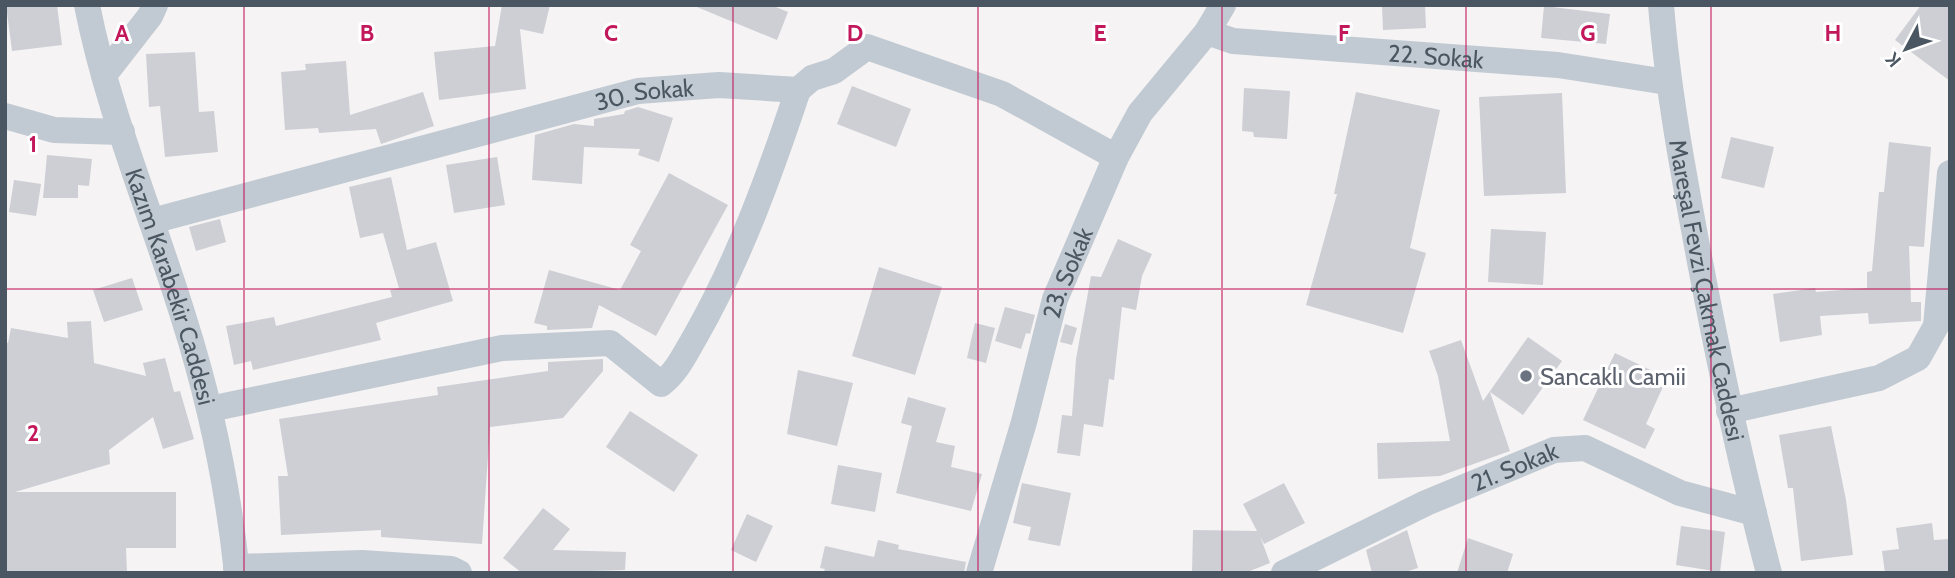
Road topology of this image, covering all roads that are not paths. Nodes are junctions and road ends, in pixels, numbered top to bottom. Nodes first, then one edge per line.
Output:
1 (87, 5) edge
2 (155, 5) edge
3 (1223, 5) edge
4 (1661, 5) edge
5 (1207, 32) junction
6 (104, 75) junction
7 (1667, 82) junction
8 (798, 90) junction
9 (5, 116) edge
10 (122, 132) junction
11 (1116, 157) junction
12 (1950, 173) edge
13 (152, 221) junction
14 (210, 409) junction
15 (1729, 411) junction
16 (1754, 513) junction
17 (237, 570) edge
18 (459, 573) edge
19 (979, 573) edge
20 (1284, 573) edge
21 (1769, 573) edge

1 - 6 street, Kazım Karabekir Caddesi
2 - 6 street
3 - 5 street, 23. Sokak
4 - 7 street, Mareşal Fevzi Çakmak Caddesi
5 - 7 street, 22. Sokak
5 - 11 street, 23. Sokak
6 - 10 street, Kazım Karabekir Caddesi
7 - 15 street, Mareşal Fevzi Çakmak Caddesi
8 - 11 street
8 - 13 street, 30. Sokak
8 - 14 street
9 - 10 street
10 - 13 street, Kazım Karabekir Caddesi
11 - 19 street, 23. Sokak
12 - 15 street
13 - 14 street, Kazım Karabekir Caddesi
14 - 17 street, Kazım Karabekir Caddesi
15 - 16 street, Mareşal Fevzi Çakmak Caddesi
16 - 20 street, 21. Sokak
16 - 21 street, Mareşal Fevzi Çakmak Caddesi
17 - 18 street

